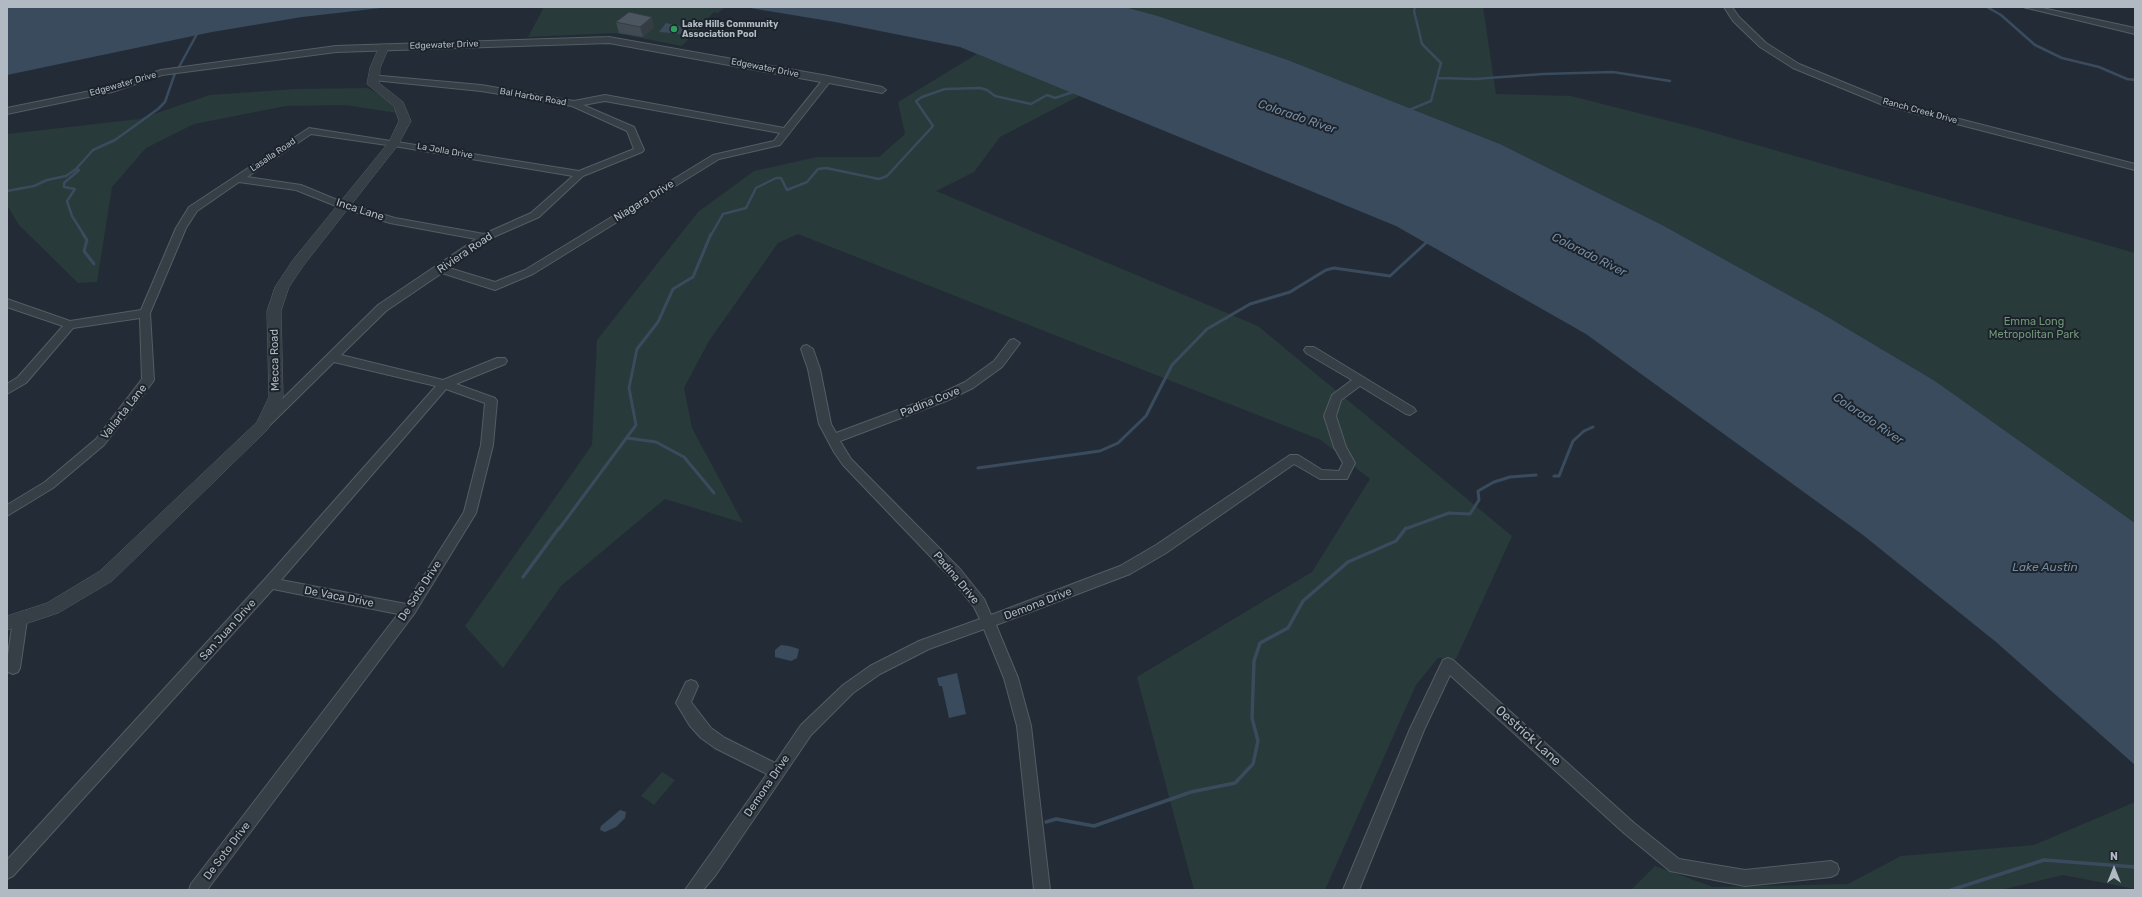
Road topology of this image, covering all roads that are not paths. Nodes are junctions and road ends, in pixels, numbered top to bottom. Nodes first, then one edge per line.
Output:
1 (1728, 7) edge
2 (2027, 7) edge
3 (2064, 11) edge
4 (2135, 31) edge
5 (384, 47) junction
6 (372, 77) junction
7 (828, 79) junction
8 (882, 90) dead end
9 (574, 104) junction
10 (7, 111) edge
11 (309, 131) joint
12 (786, 131) junction
13 (394, 143) junction
14 (2135, 167) edge
15 (580, 174) junction
16 (237, 179) junction
17 (344, 206) junction
18 (485, 237) junction
19 (441, 269) junction
20 (7, 303) edge
21 (145, 313) junction
22 (70, 325) junction
23 (1014, 343) dead end
24 (807, 349) dead end
25 (1310, 350) dead end
26 (331, 357) junction
27 (501, 361) dead end
28 (1360, 380) junction
29 (444, 384) junction
30 (7, 390) edge
31 (1410, 411) dead end
32 (263, 425) junction
33 (832, 439) junction
34 (7, 511) edge
35 (270, 584) junction
36 (409, 610) junction
37 (13, 622) edge
38 (988, 622) junction
39 (13, 668) dead end
40 (690, 686) dead end
41 (777, 772) junction
42 (1831, 869) dead end
43 (7, 872) edge
44 (197, 890) edge
45 (693, 890) edge
46 (1042, 890) edge
47 (1351, 890) edge

1 - 14 street, Ranch Creek Drive
2 - 3 street
3 - 4 street
5 - 6 street
5 - 7 street, Edgewater Drive
5 - 10 street, Edgewater Drive
6 - 9 street, Bal Harbor Road
6 - 13 street, Mecca Road
7 - 8 street, Edgewater Drive
7 - 12 street, Niagara Drive
9 - 12 street, Bal Harbor Road
9 - 15 street, Riviera Road
11 - 13 street, La Jolla Drive
11 - 16 street, Lasalla Road
12 - 19 street, Niagara Drive
13 - 15 street, La Jolla Drive
13 - 17 street, Mecca Road
15 - 18 street, Riviera Road
16 - 17 street, Inca Lane
16 - 21 street, Vallarta Lane
17 - 18 street, Inca Lane
17 - 32 street, Mecca Road
18 - 19 street, Riviera Road
19 - 26 street, Riviera Road
20 - 22 street
21 - 22 street
21 - 34 street, Vallarta Lane
22 - 30 street
23 - 33 street, Padina Cove
24 - 33 street, Padina Drive
25 - 28 street
26 - 29 street, De Soto Drive
26 - 32 street, Riviera Road
27 - 29 street
28 - 31 street
28 - 38 street, Demona Drive
29 - 35 street, San Juan Drive
29 - 36 street, De Soto Drive
32 - 37 street, Mecca Road
33 - 38 street, Padina Drive
35 - 36 street, De Vaca Drive
35 - 43 street, San Juan Drive
36 - 44 street, De Soto Drive
37 - 39 street
38 - 41 street, Demona Drive
38 - 46 street, Padina Drive
40 - 41 street
41 - 45 street, Demona Drive
42 - 47 street, Oestrick Lane

